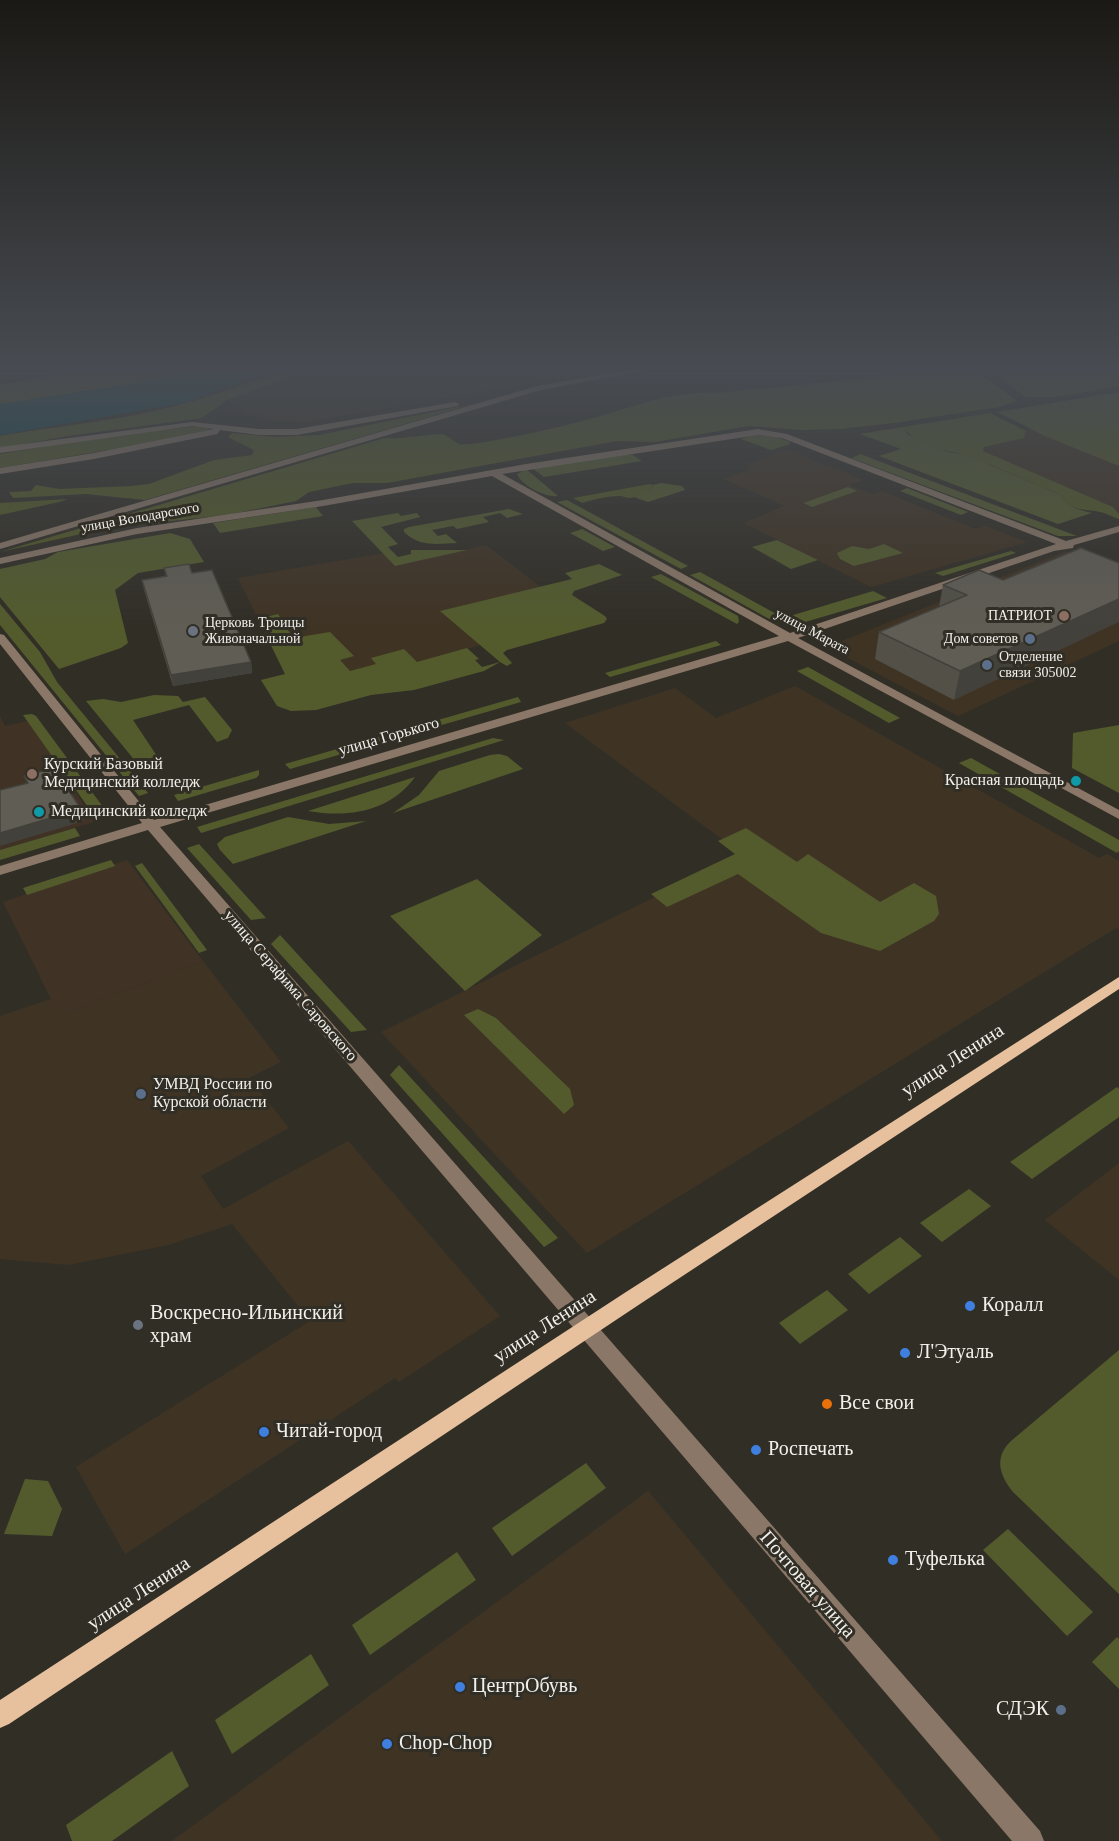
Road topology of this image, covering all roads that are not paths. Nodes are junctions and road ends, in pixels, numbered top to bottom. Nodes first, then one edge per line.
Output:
1 (104, 454) edge
2 (315, 454) edge
3 (611, 454) edge
4 (831, 454) edge
5 (0, 471) edge
6 (494, 473) junction
7 (1119, 529) edge
8 (1065, 544) junction
9 (0, 546) edge
10 (1079, 550) edge
11 (0, 561) edge
12 (789, 637) junction
13 (0, 638) edge
14 (1119, 814) edge
15 (152, 825) junction
16 (0, 871) edge
17 (1119, 982) edge
18 (586, 1329) junction
19 (0, 1715) edge
20 (1030, 1841) edge

1 - 5 street
2 - 9 street
3 - 6 street, улица Володарского
4 - 8 street, улица Володарского
6 - 11 street, улица Володарского
6 - 12 street, улица Марата
7 - 8 street, улица Горького
8 - 10 street, улица Володарского
8 - 12 street, улица Горького
12 - 14 street, улица Марата
12 - 15 street, улица Горького
13 - 15 street, улица Серафима Саровского
15 - 16 street, улица Горького
15 - 18 street, улица Серафима Саровского
17 - 18 main road, улица Ленина
18 - 19 main road, улица Ленина
18 - 20 street, Почтовая улица

